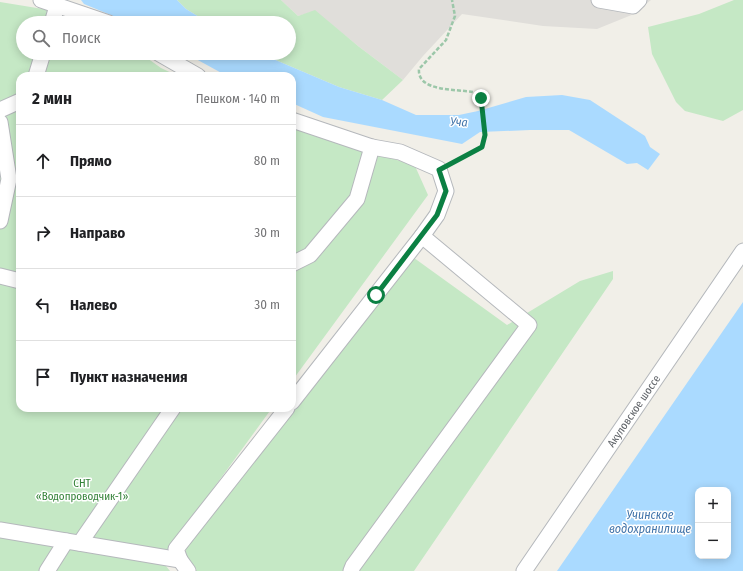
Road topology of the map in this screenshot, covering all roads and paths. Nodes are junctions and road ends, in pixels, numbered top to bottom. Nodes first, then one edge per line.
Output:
1 (41, 0) edge
2 (452, 0) edge
3 (599, 0) edge
4 (639, 0) edge
5 (57, 6) junction
6 (54, 16) edge
7 (88, 16) edge
8 (41, 60) edge
9 (170, 60) edge
10 (37, 72) edge
11 (191, 72) edge
12 (16, 103) edge
13 (0, 110) edge
14 (296, 121) edge
15 (0, 122) edge
16 (372, 147) junction
17 (439, 170) junction
18 (0, 221) edge
19 (422, 236) junction
20 (743, 250) edge
21 (296, 262) edge
22 (0, 276) edge
23 (16, 280) edge
24 (296, 397) edge
25 (170, 412) edge
26 (284, 412) edge
27 (0, 530) edge
28 (73, 542) junction
29 (184, 565) edge
30 (47, 571) edge
31 (351, 571) edge
32 (524, 571) edge

1 - 5 street
2 - 17 path
3 - 4 street
5 - 6 street
5 - 7 street
8 - 10 street
9 - 11 street
12 - 13 street
14 - 16 street
15 - 18 street
16 - 17 street
16 - 21 street
17 - 19 street
19 - 24 street
19 - 31 street
20 - 32 street, Акуловское шоссе
22 - 23 street
25 - 28 street
26 - 29 street
27 - 28 street
28 - 29 street
28 - 30 street

